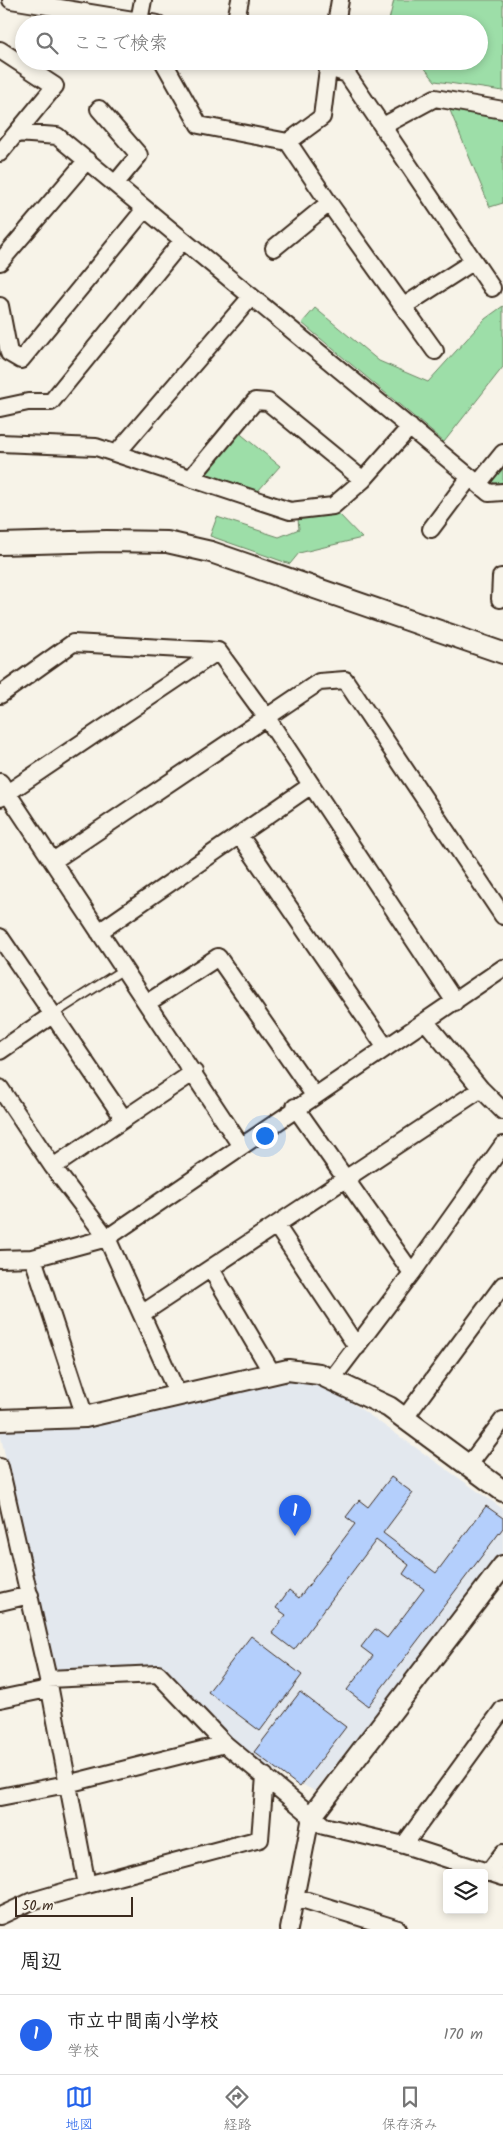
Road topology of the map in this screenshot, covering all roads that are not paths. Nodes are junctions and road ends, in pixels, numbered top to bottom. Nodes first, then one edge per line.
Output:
1 (11, 0) edge
2 (143, 0) edge
3 (240, 0) edge
4 (340, 0) edge
5 (42, 2) edge
6 (106, 15) edge
7 (141, 15) edge
8 (237, 15) edge
9 (338, 15) edge
10 (0, 50) edge
11 (15, 60) edge
12 (31, 70) edge
13 (167, 70) edge
14 (328, 70) edge
15 (339, 70) edge
16 (99, 109) dead end
17 (503, 110) edge
18 (384, 126) junction
19 (17, 133) junction
20 (288, 142) junction
21 (0, 153) edge
22 (87, 160) junction
23 (115, 184) junction
24 (329, 203) junction
25 (145, 209) junction
26 (182, 241) junction
27 (274, 248) dead end
28 (474, 260) junction
29 (0, 262) edge
30 (492, 288) dead end
31 (252, 297) junction
32 (0, 306) edge
33 (404, 306) junction
34 (435, 351) dead end
35 (0, 408) edge
36 (410, 427) junction
37 (0, 443) edge
38 (117, 453) junction
39 (503, 453) edge
40 (191, 478) junction
41 (363, 480) junction
42 (474, 480) junction
43 (503, 492) edge
44 (431, 529) dead end
45 (0, 544) edge
46 (503, 577) edge
47 (500, 599) dead end
48 (218, 651) junction
49 (503, 653) edge
50 (0, 695) edge
51 (266, 718) junction
52 (310, 786) junction
53 (2, 791) edge
54 (240, 836) junction
55 (53, 862) junction
56 (503, 916) edge
57 (98, 932) junction
58 (0, 937) edge
59 (124, 968) junction
60 (503, 968) edge
61 (455, 1002) junction
62 (147, 1003) junction
63 (52, 1015) junction
64 (426, 1022) junction
65 (386, 1048) junction
66 (0, 1051) edge
67 (194, 1072) junction
68 (0, 1088) edge
69 (481, 1089) junction
70 (314, 1095) junction
71 (295, 1107) junction
72 (503, 1112) edge
73 (124, 1119) junction
74 (503, 1145) edge
75 (241, 1146) junction
76 (53, 1167) junction
77 (346, 1180) junction
78 (276, 1225) junction
79 (107, 1238) junction
80 (33, 1258) junction
81 (0, 1259) edge
82 (211, 1269) junction
83 (412, 1274) junction
84 (503, 1286) edge
85 (143, 1314) junction
86 (357, 1347) junction
87 (272, 1373) junction
88 (331, 1380) junction
89 (178, 1395) junction
90 (85, 1417) junction
91 (404, 1419) junction
92 (0, 1420) edge
93 (503, 1420) edge
94 (468, 1466) junction
95 (0, 1467) edge
96 (503, 1491) edge
97 (3, 1498) edge
98 (503, 1566) edge
99 (30, 1595) junction
100 (0, 1602) edge
101 (48, 1684) junction
102 (0, 1699) edge
103 (503, 1709) edge
104 (225, 1744) junction
105 (265, 1776) junction
106 (67, 1784) junction
107 (0, 1797) edge
108 (310, 1816) junction
109 (404, 1845) junction
110 (503, 1853) edge
111 (496, 1875) edge
112 (87, 1885) junction
113 (295, 1897) junction
114 (0, 1916) edge
115 (289, 1929) edge
116 (398, 1929) edge

1 - 5 street
2 - 7 street
3 - 8 street
4 - 9 street
5 - 6 street
10 - 11 street
12 - 19 street
13 - 20 street
14 - 20 street
15 - 18 street
16 - 23 street
17 - 18 street
18 - 28 street
19 - 21 street
19 - 22 street
20 - 24 street
22 - 23 street
22 - 29 street
23 - 25 street
24 - 27 street
24 - 33 street
25 - 26 street
25 - 32 street
26 - 31 street
26 - 35 street
28 - 30 street
28 - 33 street
31 - 36 street
31 - 38 street
33 - 34 street
36 - 41 street
36 - 42 street
37 - 38 street
38 - 40 street
39 - 42 street
40 - 41 street
40 - 41 street
42 - 43 street
42 - 44 street
45 - 49 street
46 - 47 street
48 - 50 street
48 - 51 street
48 - 53 street
51 - 52 street
51 - 55 street
51 - 56 street
52 - 54 street
52 - 61 street
53 - 55 street
54 - 57 street
54 - 65 street
55 - 57 street
57 - 59 street
58 - 63 street
59 - 62 street
59 - 63 lane
60 - 61 street
61 - 64 street
62 - 67 street
62 - 70 street
63 - 66 street
63 - 73 street
64 - 65 street
64 - 69 street
65 - 70 street
67 - 73 street
67 - 75 street
68 - 76 street
69 - 72 street
69 - 77 street
70 - 71 street
71 - 75 street
71 - 77 street
73 - 76 street
74 - 83 street
75 - 79 street
76 - 79 street
77 - 78 street
77 - 83 street
78 - 82 street
78 - 86 street
79 - 80 street
79 - 85 street
80 - 81 street
80 - 90 street
82 - 85 street
82 - 87 street
83 - 86 street
84 - 91 street
85 - 89 street
86 - 88 street
87 - 88 street
87 - 89 street
88 - 91 street
89 - 90 street
90 - 92 street
91 - 94 street
93 - 94 street
94 - 96 street
95 - 97 street
97 - 99 street
98 - 108 street
99 - 100 street
99 - 101 street
101 - 102 street
101 - 104 street
101 - 106 street
103 - 109 street
104 - 105 street
104 - 106 street
105 - 108 street
105 - 112 street
106 - 107 street
106 - 112 street
108 - 109 street
108 - 113 street
109 - 111 street
110 - 111 street
112 - 114 street
113 - 115 street
113 - 116 street

